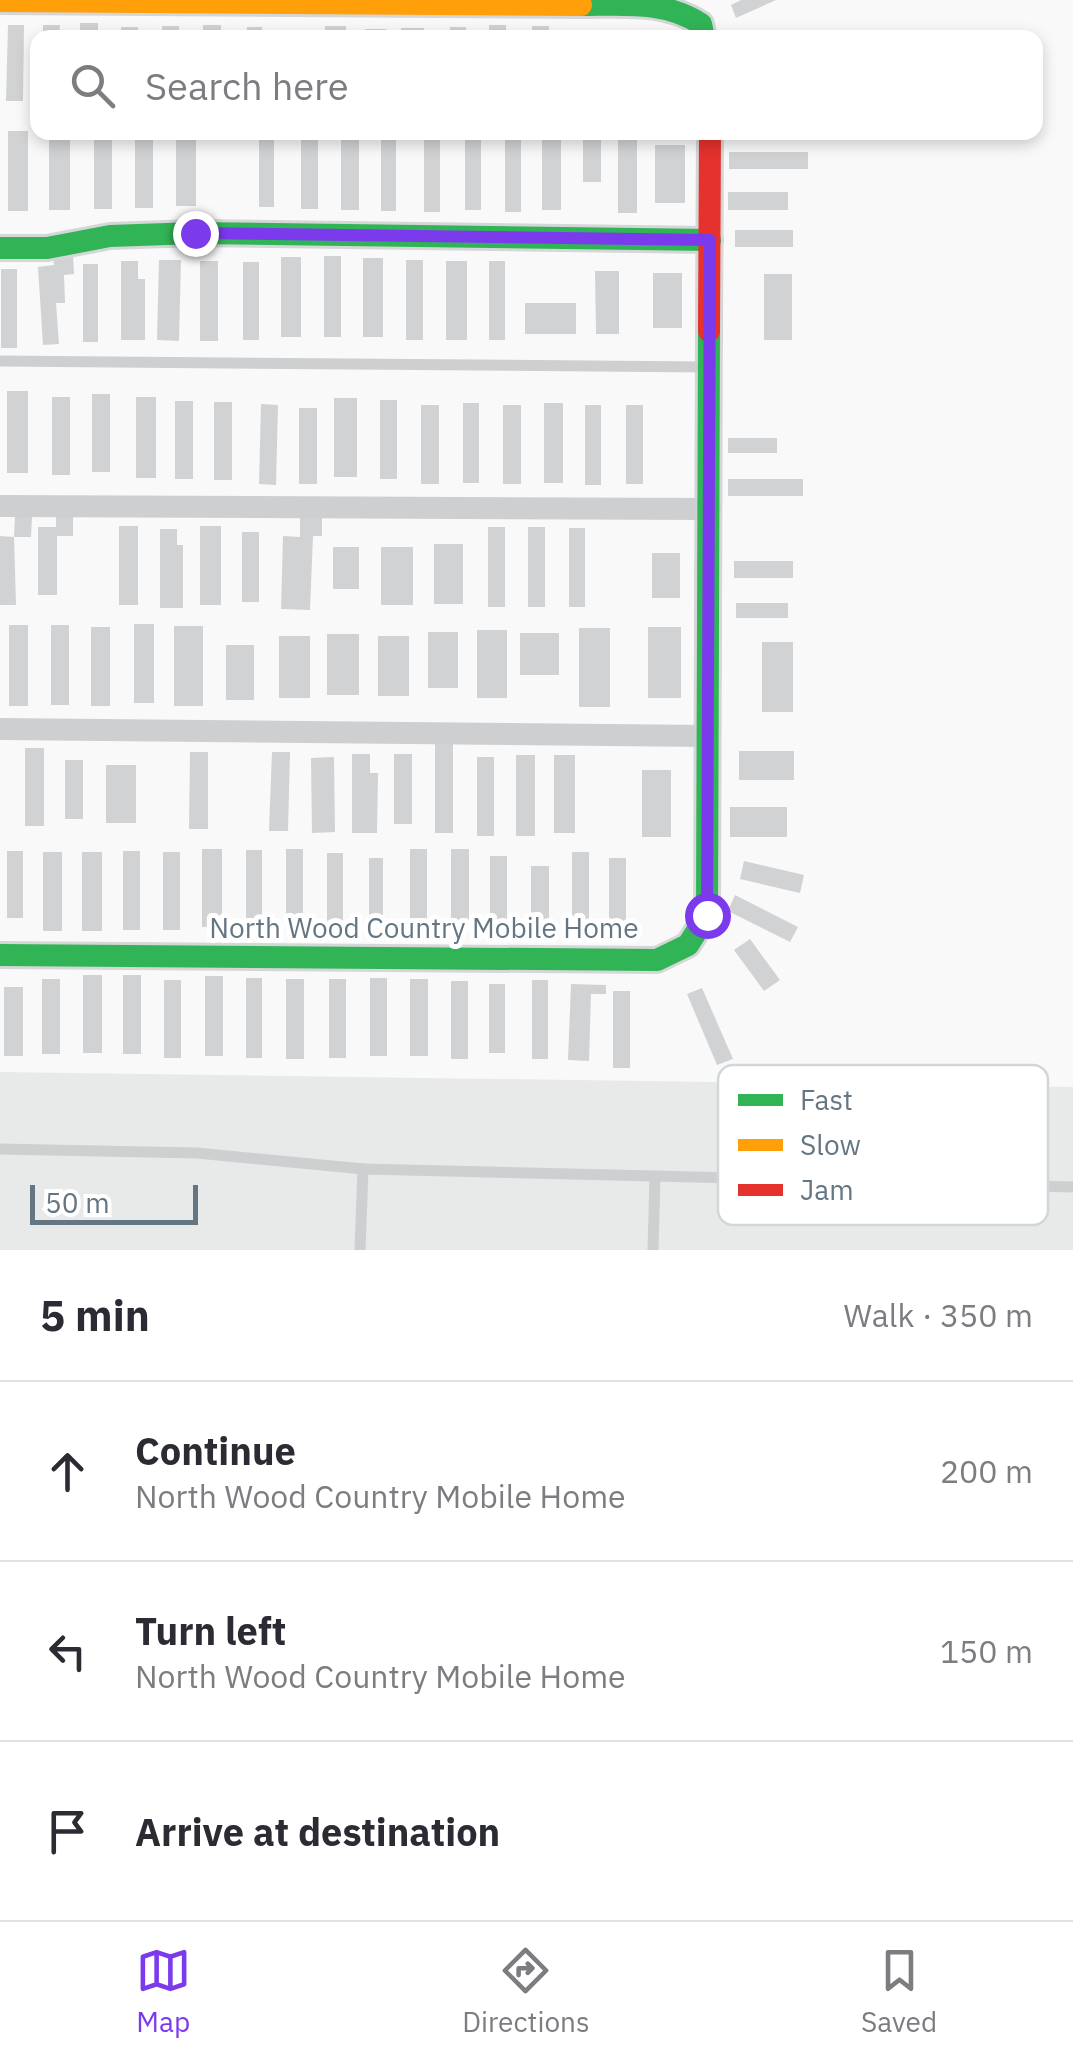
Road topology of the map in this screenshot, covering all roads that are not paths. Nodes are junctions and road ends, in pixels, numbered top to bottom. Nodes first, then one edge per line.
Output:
1 (0, 2) edge
2 (702, 30) edge
3 (710, 140) edge
4 (710, 240) junction
5 (0, 248) edge
6 (0, 362) edge
7 (710, 367) junction
8 (0, 506) edge
9 (710, 509) junction
10 (0, 729) edge
11 (707, 736) junction
12 (0, 955) edge
13 (0, 1149) edge
14 (363, 1169) junction
15 (655, 1176) junction
16 (718, 1178) edge
17 (1048, 1186) edge
18 (1073, 1187) edge
19 (360, 1250) edge
20 (653, 1250) edge

1 - 2 street
3 - 4 street, North Wood Country Mobile Home
4 - 5 street
4 - 7 street, North Wood Country Mobile Home
6 - 7 lane
7 - 9 street, North Wood Country Mobile Home
8 - 9 street
9 - 11 street, North Wood Country Mobile Home
10 - 11 street
11 - 12 street, North Wood Country Mobile Home
13 - 14 lane
14 - 15 lane
14 - 19 lane
15 - 16 lane
15 - 20 lane
17 - 18 lane

